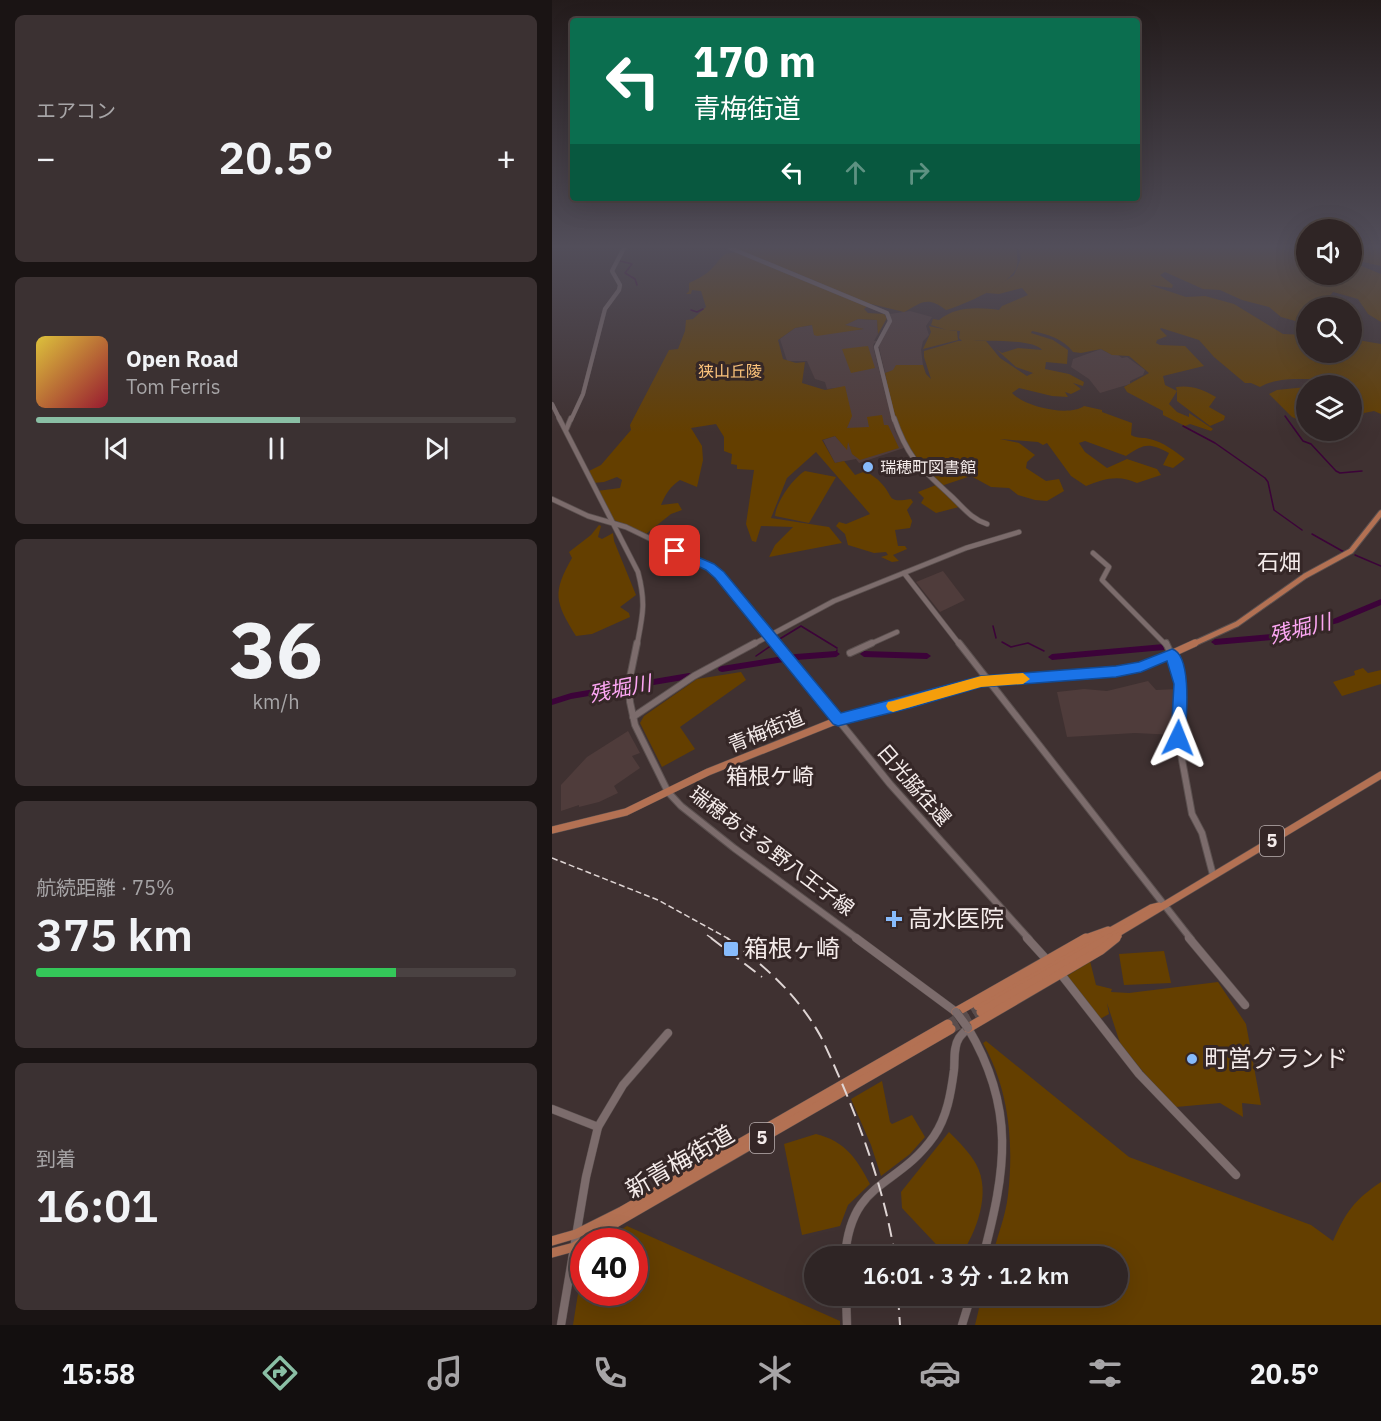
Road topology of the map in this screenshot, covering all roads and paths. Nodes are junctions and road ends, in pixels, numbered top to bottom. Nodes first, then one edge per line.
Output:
1 (605, 310) edge
2 (879, 310) edge
3 (552, 404) edge
4 (566, 430) junction
5 (552, 499) edge
6 (1381, 513) edge
7 (612, 523) junction
8 (987, 524) dead end
9 (1019, 532) dead end
10 (1093, 553) dead end
11 (904, 573) junction
12 (897, 632) dead end
13 (769, 636) junction
14 (850, 653) dead end
15 (1172, 654) junction
16 (988, 680) junction
17 (633, 717) junction
18 (838, 720) junction
19 (1381, 775) edge
20 (668, 792) junction
21 (552, 830) edge
22 (1213, 875) junction
23 (1162, 905) junction
24 (1120, 929) junction
25 (1047, 960) junction
26 (1060, 974) junction
27 (1245, 1005) dead end
28 (980, 1009) tunnel mouth
29 (956, 1011) junction
30 (968, 1028) junction
31 (668, 1033) dead end
32 (552, 1109) edge
33 (598, 1126) junction
34 (1236, 1175) dead end
35 (577, 1228) edge
36 (587, 1228) edge
37 (606, 1228) edge
38 (570, 1236) edge
39 (552, 1241) edge
40 (845, 1246) edge
41 (986, 1246) edge
42 (570, 1248) edge
43 (552, 1253) edge
44 (570, 1271) edge
45 (846, 1306) edge
46 (968, 1306) edge
47 (561, 1325) edge
48 (847, 1325) edge
49 (962, 1325) edge

1 - 4 street
2 - 8 street
3 - 4 street, 瑞穂あきる野八王子線
4 - 7 street, 瑞穂あきる野八王子線
5 - 7 street, 日光脇往還
6 - 15 main road, 青梅街道
7 - 13 street, 日光脇往還
7 - 17 street, 瑞穂あきる野八王子線
9 - 11 street
10 - 15 street
11 - 13 street
11 - 16 street
12 - 14 street
13 - 17 street
13 - 18 street, 日光脇往還
15 - 16 main road, 青梅街道
15 - 22 street
16 - 18 main road, 青梅街道
16 - 23 street
17 - 20 street, 瑞穂あきる野八王子線
18 - 20 main road, 青梅街道
18 - 25 street, 日光脇往還
19 - 22 main road, 5
20 - 21 main road, 青梅街道
20 - 29 street, 瑞穂あきる野八王子線
22 - 23 main road, 5
23 - 24 main road, 5
23 - 27 street
24 - 25 main road
24 - 26 main road
24 - 28 main road, 5
25 - 29 main road
26 - 30 main road
26 - 34 street
29 - 30 street, 瑞穂あきる野八王子線, bridge
30 - 40 street
30 - 41 street, 瑞穂あきる野八王子線
31 - 33 street
32 - 33 street
33 - 35 street
36 - 37 main road, 新青梅街道 / 5
38 - 39 main road, 新青梅街道 / 5
42 - 43 main road, 新青梅街道 / 5
44 - 47 street
45 - 48 street
46 - 49 street

